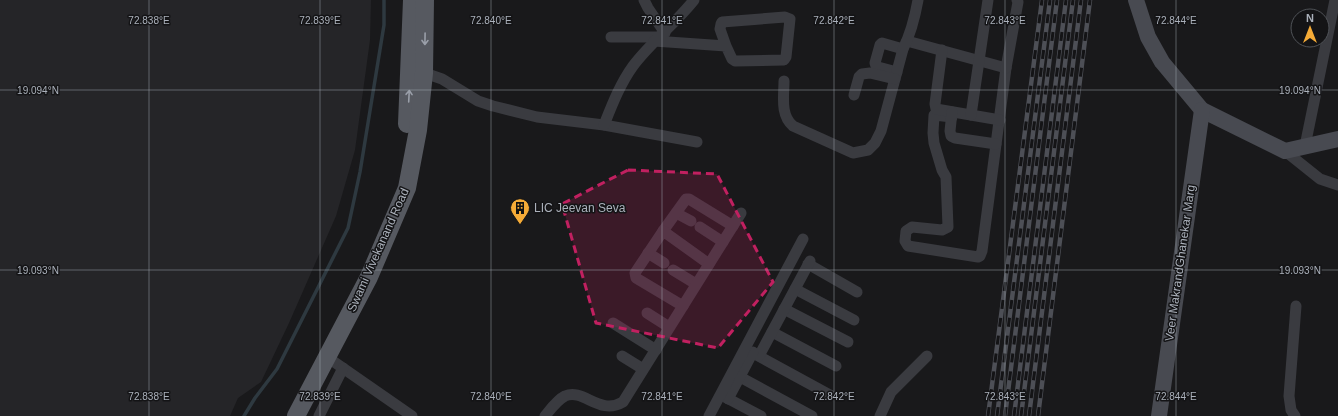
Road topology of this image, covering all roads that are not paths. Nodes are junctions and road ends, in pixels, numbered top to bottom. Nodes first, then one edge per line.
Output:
1 (412, 0) edge
2 (425, 0) edge
3 (644, 0) edge
4 (694, 0) edge
5 (918, 0) edge
6 (988, 0) edge
7 (1016, 0) edge
8 (1136, 0) edge
9 (1335, 0) edge
10 (611, 37) dead end
11 (660, 37) junction
12 (905, 45) junction
13 (726, 46) junction
14 (942, 50) junction
15 (979, 60) junction
16 (1006, 68) junction
17 (417, 71) junction
18 (896, 75) junction
19 (784, 81) dead end
20 (854, 95) dead end
21 (1202, 110) junction
22 (952, 115) junction
23 (972, 115) junction
24 (1000, 120) junction
25 (604, 125) junction
26 (1338, 138) edge
27 (697, 142) dead end
28 (996, 144) junction
29 (1305, 146) junction
30 (1285, 151) junction
31 (1338, 185) edge
32 (676, 213) junction
33 (741, 213) dead end
34 (733, 226) junction
35 (663, 231) junction
36 (803, 239) dead end
37 (723, 242) junction
38 (648, 253) junction
39 (709, 264) junction
40 (696, 284) junction
41 (795, 289) junction
42 (857, 292) dead end
43 (683, 306) junction
44 (1296, 306) dead end
45 (784, 310) junction
46 (647, 313) dead end
47 (854, 320) dead end
48 (612, 323) dead end
49 (669, 328) junction
50 (772, 332) junction
51 (848, 342) dead end
52 (656, 350) junction
53 (753, 352) junction
54 (622, 356) dead end
55 (927, 356) dead end
56 (327, 357) junction
57 (836, 366) dead end
58 (344, 368) junction
59 (643, 370) junction
60 (740, 377) junction
61 (830, 394) dead end
62 (724, 397) junction
63 (285, 416) edge
64 (296, 416) edge
65 (319, 416) edge
66 (412, 416) edge
67 (545, 416) edge
68 (710, 416) edge
69 (761, 416) edge
70 (812, 416) edge
71 (880, 416) edge
72 (1159, 416) edge
73 (1295, 416) edge

1 - 17 main road, Swami Vivekanand Road
2 -> 17 main road, Swami Vivekanand Road
3 - 11 street
4 - 11 street
5 - 12 street
6 - 15 street
7 - 16 street
8 - 21 street
9 - 29 street
10 - 11 street
11 - 13 street
11 - 25 street
12 - 14 street
12 - 18 street
12 - 18 street
13 - 13 street
14 - 15 street
14 - 22 street
15 - 16 street
15 - 23 street
16 - 24 street
17 - 25 street
17 - 56 main road, Swami Vivekanand Road
63 -> 17 main road, Swami Vivekanand Road
18 - 19 street
18 - 20 street
21 - 30 street
21 - 72 street, Veer MakrandGhanekar Marg
22 - 23 street
22 - 28 street
22 - 28 street
23 - 24 street
24 - 28 street
25 - 27 street
26 - 29 street
29 - 30 street
30 - 31 street
32 - 34 street
32 - 35 street
32 - 37 street
33 - 34 street
34 - 37 street
35 - 38 street
35 - 39 street
36 - 53 street
37 - 39 street
38 - 40 street
38 - 43 street
39 - 40 street
40 - 43 street
41 - 42 street
41 - 45 street
41 - 47 street
43 - 49 street
44 - 73 street
45 - 50 street
45 - 51 street
46 - 49 street
48 - 52 street
49 - 52 street
50 - 53 street
50 - 57 street
52 - 59 street
53 - 60 street
53 - 61 street
53 - 62 street
54 - 59 street
55 - 71 street
56 - 58 street
56 - 64 main road, Swami Vivekanand Road
58 - 65 street
58 - 66 street
59 - 67 street
60 - 62 street
60 - 70 street
62 - 68 street
62 - 69 street

